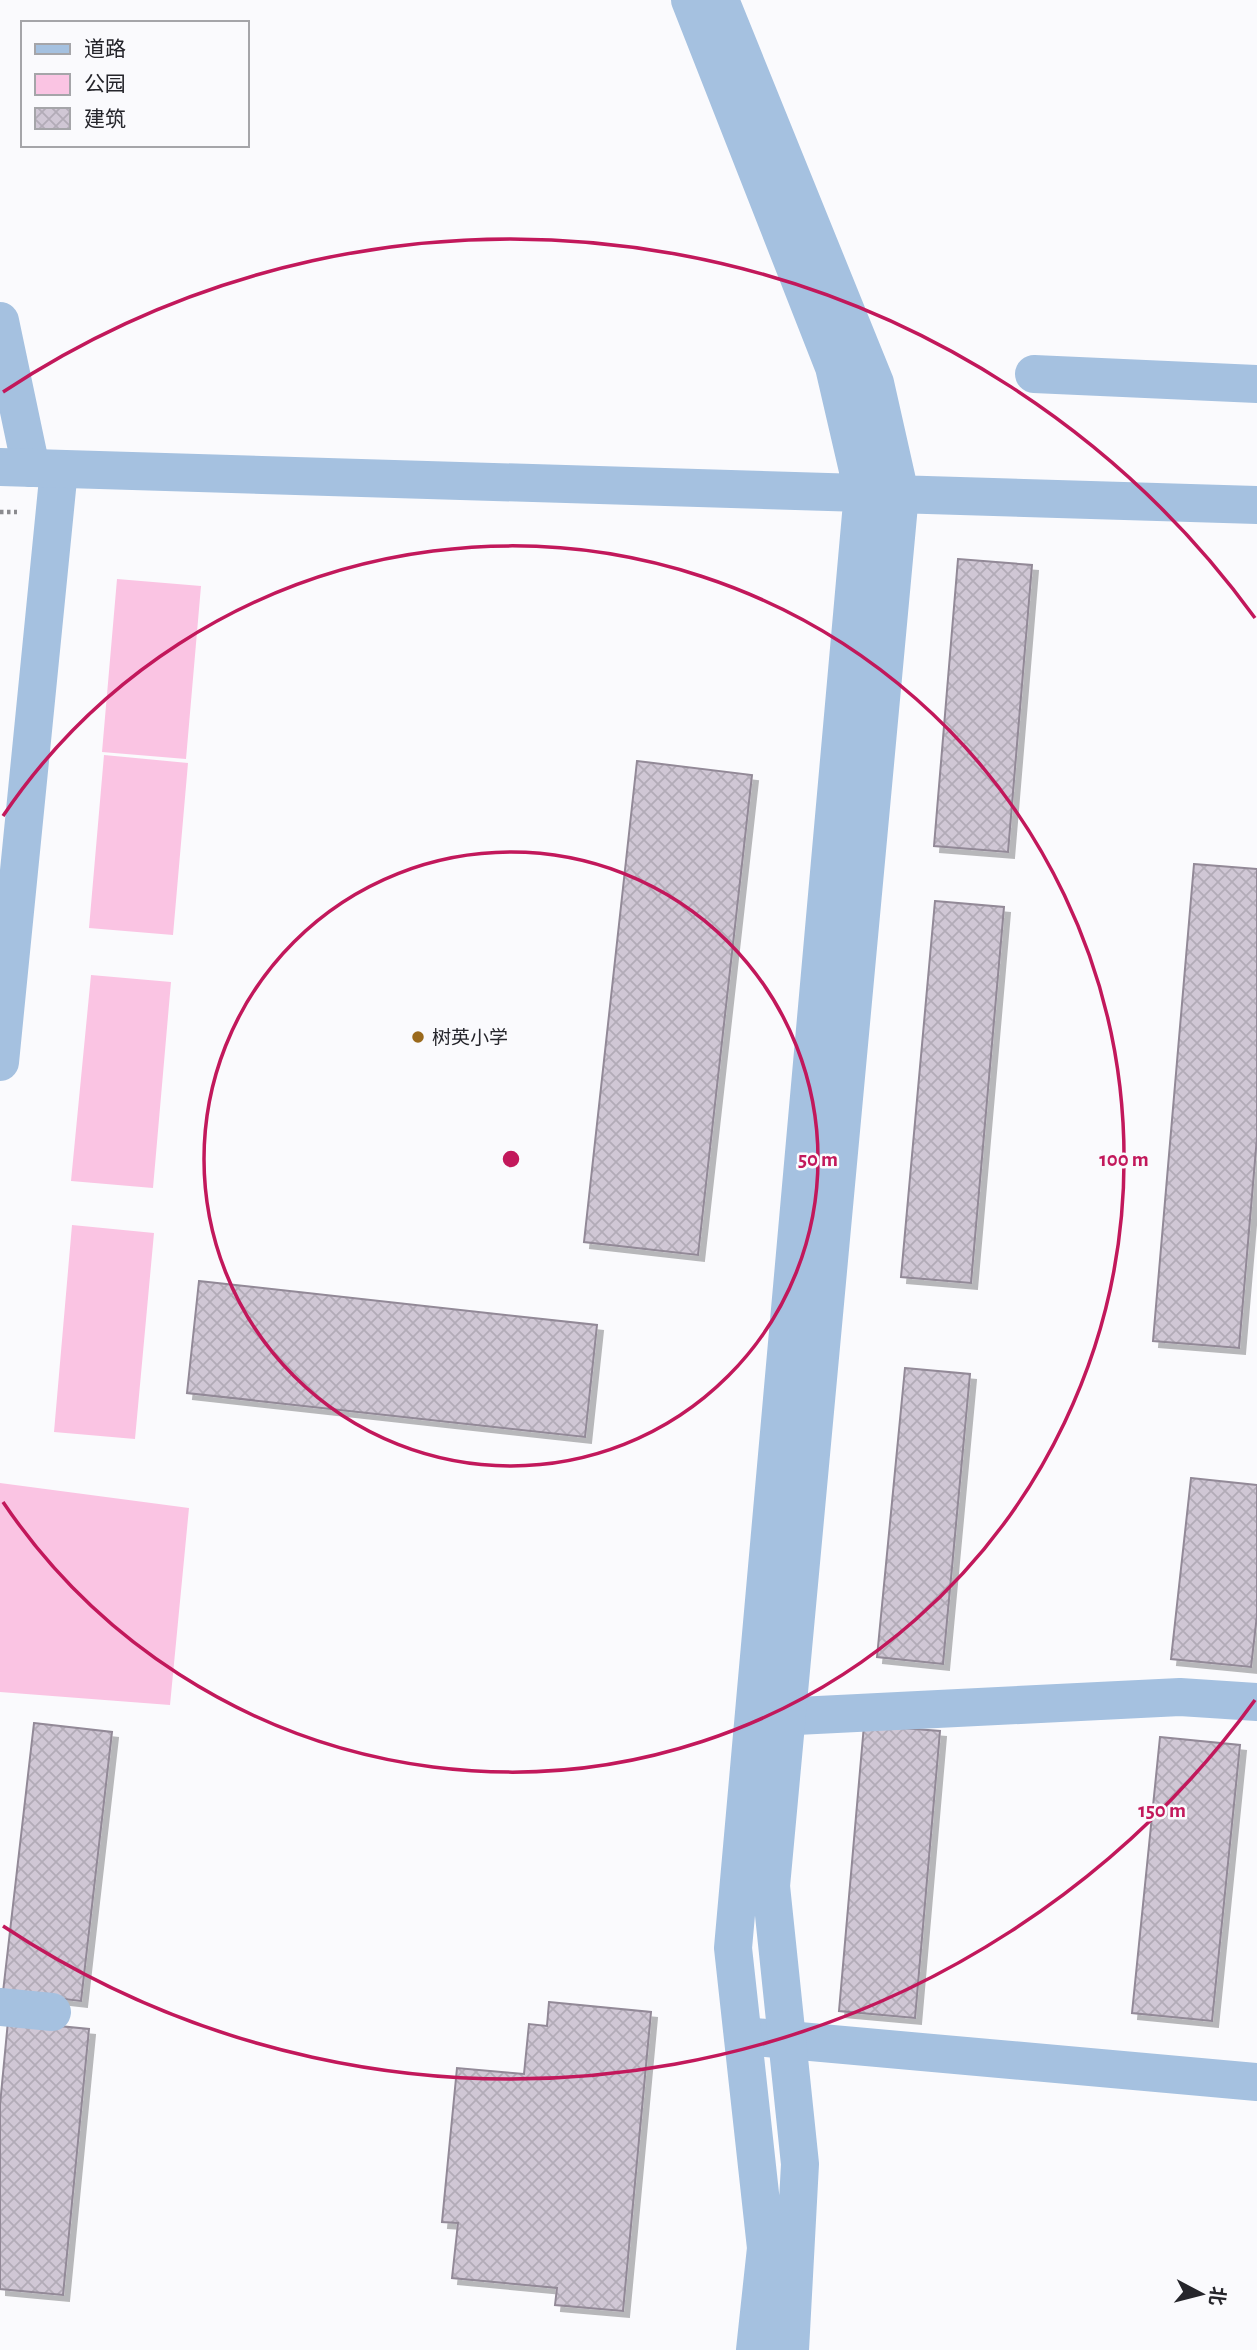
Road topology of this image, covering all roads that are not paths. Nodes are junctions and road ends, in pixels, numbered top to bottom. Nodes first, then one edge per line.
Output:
1 (690, 0) edge
2 (720, 0) edge
3 (0, 321) edge
4 (1034, 374) dead end
5 (1257, 384) edge
6 (30, 468) edge
7 (882, 493) junction
8 (1257, 505) edge
9 (4, 984) edge
10 (0, 1062) edge
11 (1257, 1702) edge
12 (770, 1717) junction
13 (0, 2007) edge
14 (52, 2012) dead end
15 (743, 2036) junction
16 (787, 2040) junction
17 (1257, 2082) edge
18 (755, 2350) edge
19 (790, 2350) edge

1 - 7 street
2 - 7 street
3 - 6 street
4 - 5 street
6 - 7 street
6 - 9 street
7 - 8 street
7 - 12 street
9 - 10 street
11 - 12 street
12 - 15 street
12 - 16 street
13 - 14 street
15 - 16 street
15 - 18 street
16 - 17 street
16 - 19 street

